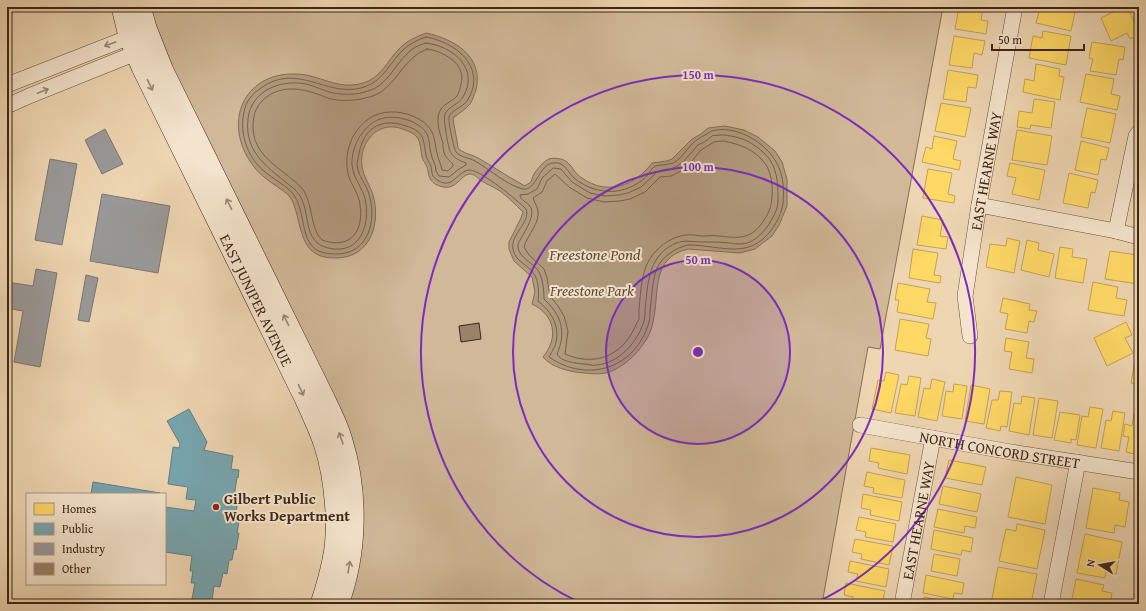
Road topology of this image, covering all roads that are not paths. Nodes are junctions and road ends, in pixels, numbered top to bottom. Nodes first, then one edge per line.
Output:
1 (122, 7) edge
2 (140, 7) edge
3 (1015, 7) edge
4 (141, 42) junction
5 (7, 85) edge
6 (7, 106) edge
7 (1139, 132) edge
8 (979, 205) junction
9 (1116, 231) junction
10 (1139, 237) edge
11 (970, 336) dead end
12 (860, 425) dead end
13 (933, 438) junction
14 (1078, 462) junction
15 (1139, 472) edge
16 (321, 604) edge
17 (338, 604) edge
18 (902, 604) edge
19 (1051, 604) edge

1 - 4 street, EAST JUNIPER AVENUE
2 - 4 street, EAST JUNIPER AVENUE
3 - 8 street, EAST HEARNE WAY
4 -> 5 street
6 -> 4 street
4 -> 16 street, EAST JUNIPER AVENUE
17 -> 4 street, EAST JUNIPER AVENUE
7 - 9 street
8 - 9 street
8 - 11 street, EAST HEARNE WAY
9 - 10 street
12 - 13 street, NORTH CONCORD STREET
13 - 14 street, NORTH CONCORD STREET
13 - 18 street, EAST HEARNE WAY
14 - 15 street, NORTH CONCORD STREET
14 - 19 street

